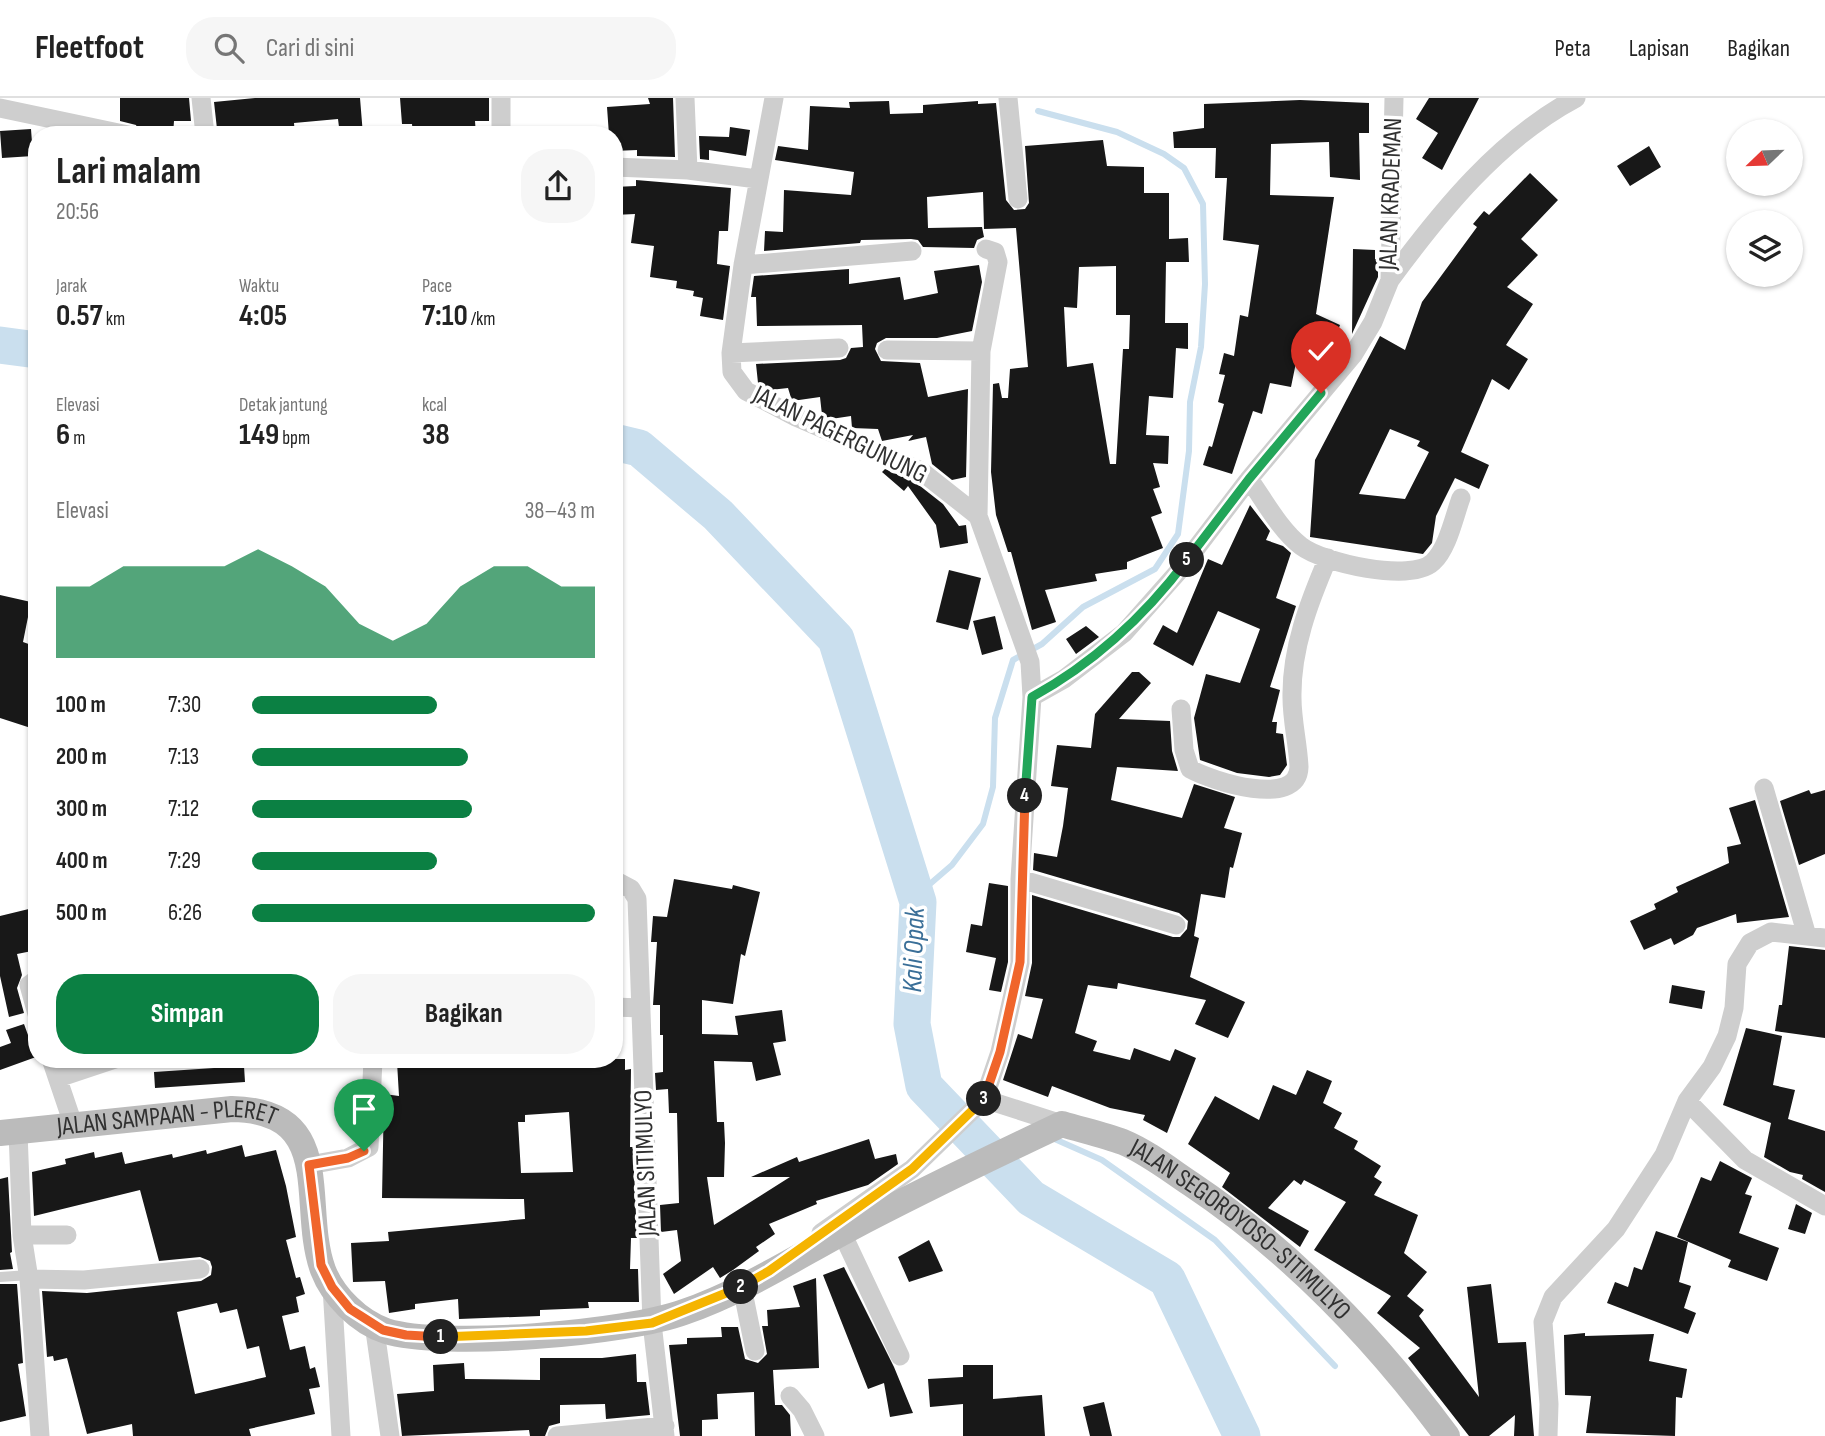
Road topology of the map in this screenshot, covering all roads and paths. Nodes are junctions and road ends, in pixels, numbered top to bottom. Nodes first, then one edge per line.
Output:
1 (201, 98) edge
2 (501, 98) edge
3 (685, 98) edge
4 (774, 98) edge
5 (1009, 98) edge
6 (1394, 98) edge
7 (1576, 98) edge
8 (0, 108) edge
9 (85, 126) edge
10 (204, 126) edge
11 (501, 126) edge
12 (623, 167) edge
13 (688, 170) junction
14 (757, 179) junction
15 (1018, 199) dead end
16 (986, 249) dead end
17 (912, 251) dead end
18 (743, 265) junction
19 (1390, 280) junction
20 (839, 348) dead end
21 (887, 350) dead end
22 (981, 351) junction
23 (731, 353) junction
24 (1249, 479) junction
25 (1461, 498) dead end
26 (978, 516) junction
27 (1328, 558) junction
28 (1032, 697) junction
29 (1181, 709) dead end
30 (1763, 788) dead end
31 (1020, 879) junction
32 (623, 885) edge
33 (1176, 925) dead end
34 (1816, 937) edge
35 (623, 1007) edge
36 (641, 1008) junction
37 (55, 1068) edge
38 (373, 1068) edge
39 (1687, 1101) junction
40 (978, 1105) junction
41 (1062, 1124) junction
42 (73, 1125) junction
43 (9, 1133) edge
44 (309, 1165) junction
45 (920, 1178) junction
46 (1825, 1206) edge
47 (842, 1233) junction
48 (22, 1235) junction
49 (67, 1235) dead end
50 (200, 1269) dead end
51 (769, 1271) junction
52 (29, 1277) junction
53 (0, 1278) edge
54 (332, 1287) junction
55 (742, 1287) junction
56 (652, 1323) junction
57 (374, 1324) junction
58 (755, 1351) dead end
59 (900, 1356) dead end
60 (790, 1396) dead end
61 (665, 1431) edge
62 (40, 1436) edge
63 (341, 1436) edge
64 (390, 1436) edge
65 (557, 1436) edge
66 (815, 1436) edge
67 (1447, 1436) edge
68 (1548, 1436) edge

1 - 10 street
2 - 11 street
3 - 13 street
4 - 14 street, JALAN PAGERGUNUNG
5 - 15 street
6 - 19 street, JALAN KRADEMAN
7 - 19 street
8 - 9 street
12 - 13 street
13 - 14 street
14 - 18 street, JALAN PAGERGUNUNG
16 - 22 street
17 - 18 street
18 - 23 street, JALAN PAGERGUNUNG
19 - 24 street, JALAN KRADEMAN
20 - 23 street
21 - 22 street
22 - 26 street
23 - 26 street, JALAN PAGERGUNUNG
24 - 27 street
24 - 28 street, JALAN KRADEMAN
25 - 27 street
26 - 28 street
27 - 29 street
28 - 31 street
30 - 34 street
31 - 33 street
31 - 40 street
32 - 36 street, JALAN SITIMULYO
34 - 39 street
35 - 36 street
36 - 56 street, JALAN SITIMULYO
37 - 42 street
38 - 44 street
39 - 46 street
39 - 68 street
40 - 41 street, JALAN SEGOROYOSO-SITIMULYO
40 - 45 street
41 - 45 main road, JALAN SAMPAAN - PLERET
41 - 67 main road, JALAN SEGOROYOSO-SITIMULYO
42 - 43 main road, JALAN SAMPAAN - PLERET
42 - 44 main road, JALAN SAMPAAN - PLERET
43 - 48 street
44 - 54 main road, JALAN SAMPAAN - PLERET
45 - 47 main road, JALAN SAMPAAN - PLERET
45 - 51 street
47 - 51 main road, JALAN SAMPAAN - PLERET
47 - 59 street
48 - 49 street
48 - 52 street
50 - 52 street
51 - 55 main road, JALAN SAMPAAN - PLERET
52 - 53 lane
52 - 62 street
54 - 57 main road, JALAN SAMPAAN - PLERET
54 - 63 street
55 - 56 main road, JALAN SAMPAAN - PLERET
55 - 58 street
56 - 57 main road, JALAN SAMPAAN - PLERET
56 - 61 street, JALAN SITIMULYO
57 - 64 street
60 - 66 street
61 - 65 street, JALAN SITIMULYO

